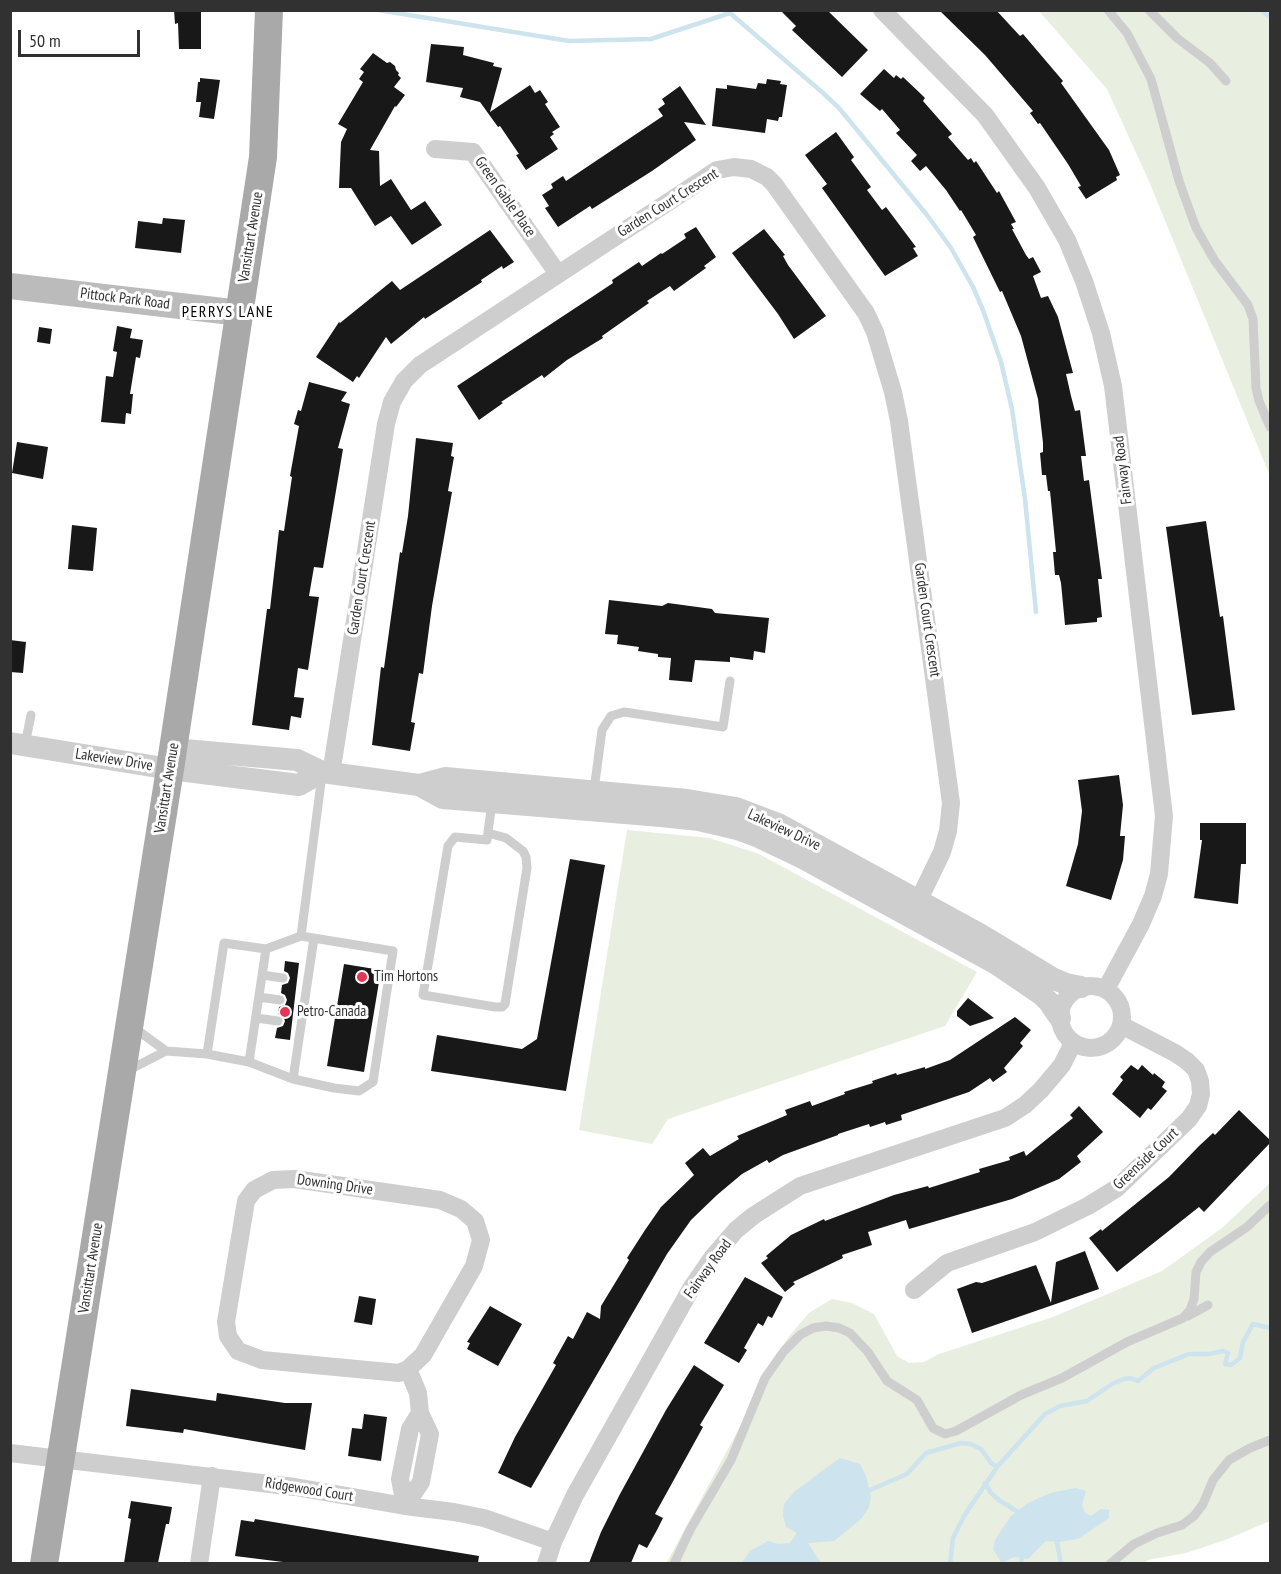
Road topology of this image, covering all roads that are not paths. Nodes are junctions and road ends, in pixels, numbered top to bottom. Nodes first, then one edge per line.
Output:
1 (269, 10) edge
2 (882, 10) edge
3 (1108, 10) edge
4 (1149, 10) edge
5 (1226, 81) dead end
6 (435, 149) dead end
7 (558, 274) junction
8 (10, 286) edge
9 (240, 313) junction
10 (1270, 428) edge
11 (730, 681) dead end
12 (31, 715) dead end
13 (18, 744) edge
14 (172, 759) junction
15 (326, 773) junction
16 (493, 792) junction
17 (593, 801) junction
18 (488, 833) junction
19 (914, 908) junction
20 (301, 936) junction
21 (314, 938) junction
22 (266, 949) junction
23 (262, 975) junction
24 (283, 978) dead end
25 (1081, 987) junction
26 (1106, 989) junction
27 (259, 997) junction
28 (280, 1000) dead end
29 (256, 1018) junction
30 (1060, 1018) junction
31 (278, 1020) dead end
32 (130, 1025) junction
33 (1123, 1026) junction
34 (1073, 1043) junction
35 (166, 1051) junction
36 (207, 1054) junction
37 (249, 1062) junction
38 (122, 1074) junction
39 (293, 1079) junction
40 (1270, 1204) edge
41 (914, 1290) dead end
42 (1209, 1305) dead end
43 (1183, 1318) junction
44 (408, 1369) junction
45 (1270, 1440) edge
46 (10, 1453) edge
47 (61, 1459) junction
48 (212, 1476) junction
49 (405, 1506) junction
50 (553, 1542) junction
51 (44, 1563) edge
52 (200, 1563) edge
53 (546, 1563) edge
54 (674, 1563) edge
55 (1110, 1563) edge

1 - 9 main road, Vansittart Avenue
2 - 26 street, Fairway Road
3 - 10 lane
4 - 5 lane
6 - 7 street, Green Gable Place
7 - 15 street, Garden Court Crescent
7 - 19 street, Garden Court Crescent
8 - 9 main road, Pittock Park Road
9 - 14 main road, Vansittart Avenue
11 - 17 lane
12 - 13 lane
13 - 14 street, Lakeview Drive
14 - 15 street, Lakeview Drive
14 - 32 main road, Vansittart Avenue
15 - 16 street, Lakeview Drive
15 - 20 lane
16 - 17 street, Lakeview Drive
16 - 18 lane
17 - 19 street, Lakeview Drive
18 - 18 lane
19 - 25 street, Lakeview Drive
19 - 30 street, Lakeview Drive
20 - 21 lane
20 - 22 lane
21 - 39 lane
21 - 39 lane
22 - 23 lane
22 - 36 lane
23 - 24 lane
23 - 27 lane
25 - 26 street
25 - 30 street
26 - 33 street
27 - 28 lane
27 - 29 lane
29 - 31 lane
29 - 37 lane
30 - 34 street
32 - 35 lane
32 - 38 main road, Vansittart Avenue
33 - 34 street
33 - 41 street, Greenside Court
34 - 50 street, Fairway Road
35 - 36 lane
35 - 38 lane
36 - 37 lane
37 - 39 lane
38 - 47 main road, Vansittart Avenue
40 - 43 lane
42 - 43 lane
43 - 54 lane
44 - 44 street, Downing Drive
44 - 49 street
45 - 55 lane
46 - 47 street, Ridgewood Court
47 - 48 street, Ridgewood Court
47 - 51 main road, Vansittart Avenue
48 - 49 street, Ridgewood Court
48 - 52 street
49 - 50 street, Ridgewood Court
50 - 53 street, Fairway Road

